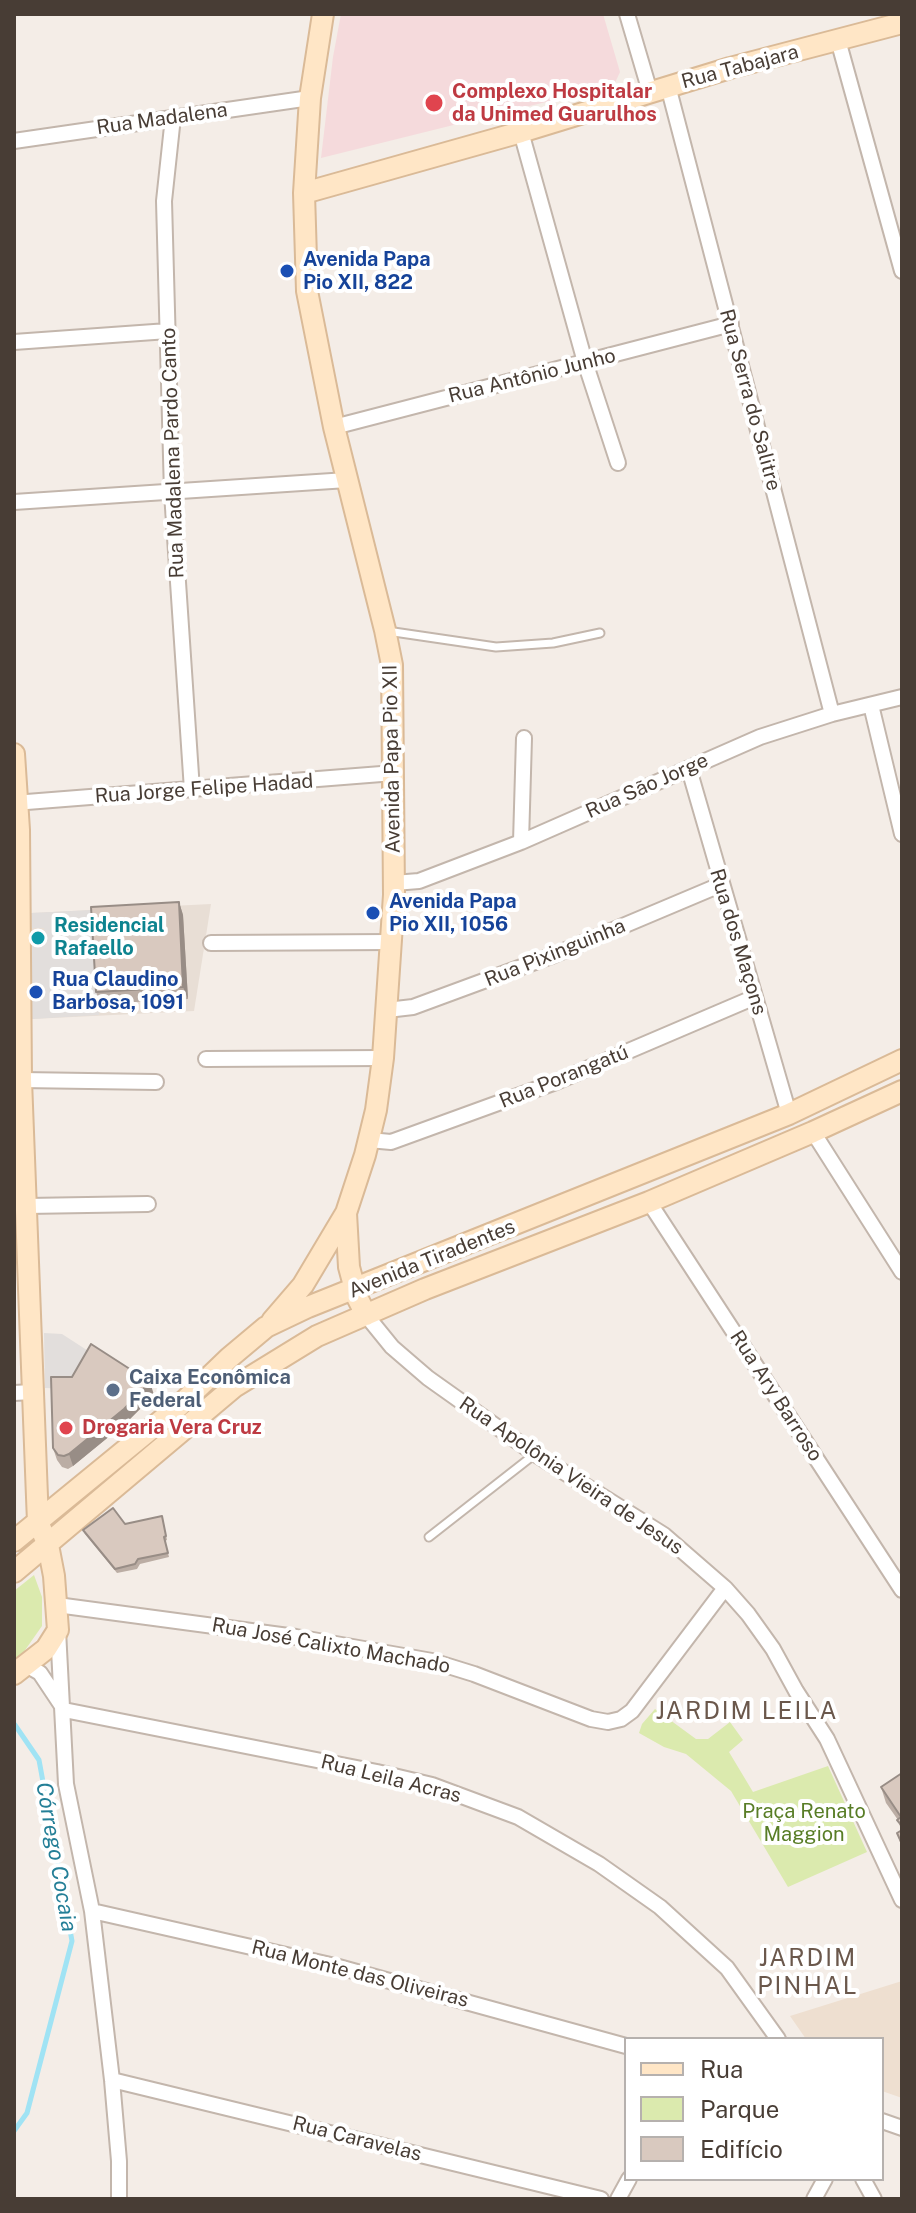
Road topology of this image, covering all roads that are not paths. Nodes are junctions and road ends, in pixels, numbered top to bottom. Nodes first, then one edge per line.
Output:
1 (323, 14) edge
2 (627, 14) edge
3 (902, 23) edge
4 (838, 40) junction
5 (659, 89) junction
6 (310, 98) junction
7 (173, 117) junction
8 (521, 132) junction
9 (14, 141) edge
10 (304, 193) junction
11 (902, 271) edge
12 (731, 324) junction
13 (168, 331) junction
14 (14, 342) edge
15 (585, 362) junction
16 (334, 427) junction
17 (618, 463) dead end
18 (347, 480) junction
19 (172, 493) junction
20 (14, 502) edge
21 (385, 630) junction
22 (600, 633) dead end
23 (902, 697) edge
24 (871, 705) junction
25 (832, 714) junction
26 (524, 738) dead end
27 (14, 754) edge
28 (689, 769) junction
29 (394, 773) junction
30 (192, 790) junction
31 (16, 803) edge
32 (902, 834) edge
33 (521, 842) junction
34 (394, 883) junction
35 (720, 885) junction
36 (392, 942) junction
37 (211, 943) dead end
38 (755, 997) junction
39 (387, 1010) junction
40 (383, 1058) junction
41 (206, 1059) dead end
42 (902, 1060) edge
43 (21, 1080) junction
44 (156, 1082) dead end
45 (902, 1091) edge
46 (789, 1114) junction
47 (19, 1131) edge
48 (813, 1132) junction
49 (369, 1140) junction
50 (649, 1202) junction
51 (148, 1204) dead end
52 (27, 1206) junction
53 (346, 1213) junction
54 (349, 1257) junction
55 (902, 1272) edge
56 (385, 1278) junction
57 (425, 1289) junction
58 (355, 1290) junction
59 (366, 1315) junction
60 (266, 1327) junction
61 (23, 1393) edge
62 (535, 1454) junction
63 (38, 1522) junction
64 (429, 1537) dead end
65 (14, 1541) edge
66 (48, 1545) junction
67 (14, 1572) edge
68 (725, 1588) junction
69 (902, 1590) edge
70 (57, 1605) junction
71 (58, 1630) junction
72 (21, 1670) edge
73 (64, 1710) junction
74 (902, 1900) edge
75 (92, 1911) junction
76 (777, 2037) edge
77 (624, 2045) edge
78 (112, 2080) junction
79 (628, 2181) edge
80 (824, 2181) edge
81 (864, 2181) edge
82 (119, 2199) edge
83 (601, 2199) edge
84 (618, 2199) edge
85 (814, 2199) edge
86 (874, 2199) edge

1 - 6 street, Avenida Papa Pio XII
2 - 5 street, Rua Serra do Salitre
3 - 4 street, Rua Tabajara
4 - 5 street, Rua Tabajara
4 - 11 street
5 - 8 street, Rua Tabajara
5 - 12 street, Rua Serra do Salitre
6 - 7 street, Rua Madalena
6 - 10 street, Avenida Papa Pio XII
7 - 9 street, Rua Madalena
7 - 13 street, Rua Madalena Pardo Canto
8 - 10 street, Rua Tabajara
8 - 15 street
10 - 16 street, Avenida Papa Pio XII
12 - 15 street, Rua Antônio Junho
12 - 25 street, Rua Serra do Salitre
13 - 14 street
13 - 19 street, Rua Madalena Pardo Canto
15 - 16 street, Rua Antônio Junho
15 - 17 street
16 - 18 street, Avenida Papa Pio XII
18 - 19 street
18 - 21 street, Avenida Papa Pio XII
19 - 20 street
19 - 30 street, Rua Madalena Pardo Canto
21 - 22 lane
21 - 29 street, Avenida Papa Pio XII
23 - 24 street, Rua São Jorge
24 - 25 street, Rua São Jorge
24 - 32 street
25 - 28 street, Rua São Jorge
26 - 33 street
27 - 31 street
28 - 33 street, Rua São Jorge
28 - 35 street, Rua dos Maçons
29 - 30 street, Rua Jorge Felipe Hadad
29 - 34 street, Avenida Papa Pio XII
30 - 31 street, Rua Jorge Felipe Hadad
31 - 43 street
33 - 34 street, Rua São Jorge
34 - 36 street, Avenida Papa Pio XII
35 - 38 street, Rua dos Maçons
35 - 39 street, Rua Pixinguinha
36 - 37 street
36 - 39 street, Avenida Papa Pio XII
38 - 46 street, Rua dos Maçons
38 - 49 street, Rua Porangatú
39 - 40 street, Avenida Papa Pio XII
40 - 41 street
40 - 49 street, Avenida Papa Pio XII
42 - 46 street, Avenida Tiradentes
43 - 44 street
43 - 47 street
45 - 48 street, Avenida Tiradentes
46 - 56 street, Avenida Tiradentes
47 - 52 street
48 - 50 street, Avenida Tiradentes
48 - 55 street
49 - 53 street, Avenida Papa Pio XII
50 - 57 street, Avenida Tiradentes
50 - 69 street, Rua Ary Barroso
51 - 52 street
52 - 61 street
53 - 54 street, Avenida Papa Pio XII
53 - 60 street
54 - 56 street
54 - 58 street, Avenida Papa Pio XII
56 - 57 street
56 - 58 street, Avenida Tiradentes
57 - 59 street, Avenida Tiradentes
58 - 59 street, Avenida Papa Pio XII
58 - 60 street, Avenida Tiradentes
59 - 62 street, Rua Apolônia Vieira de Jesus
59 - 66 street, Avenida Tiradentes
60 - 63 street, Avenida Tiradentes
61 - 63 street
62 - 64 lane
62 - 68 street, Rua Apolônia Vieira de Jesus
63 - 65 street, Avenida Tiradentes
63 - 66 street
66 - 67 street, Avenida Tiradentes
66 - 70 street
68 - 70 street, Rua José Calixto Machado
68 - 74 street, Rua Apolônia Vieira de Jesus
70 - 71 street
71 - 72 street
71 - 73 street
72 - 73 street
73 - 75 street
73 - 76 street, Rua Leila Acras
75 - 77 street, Rua Monte das Oliveiras
75 - 78 street
78 - 82 street
78 - 83 street, Rua Caravelas
79 - 84 street
80 - 85 street
81 - 86 street

